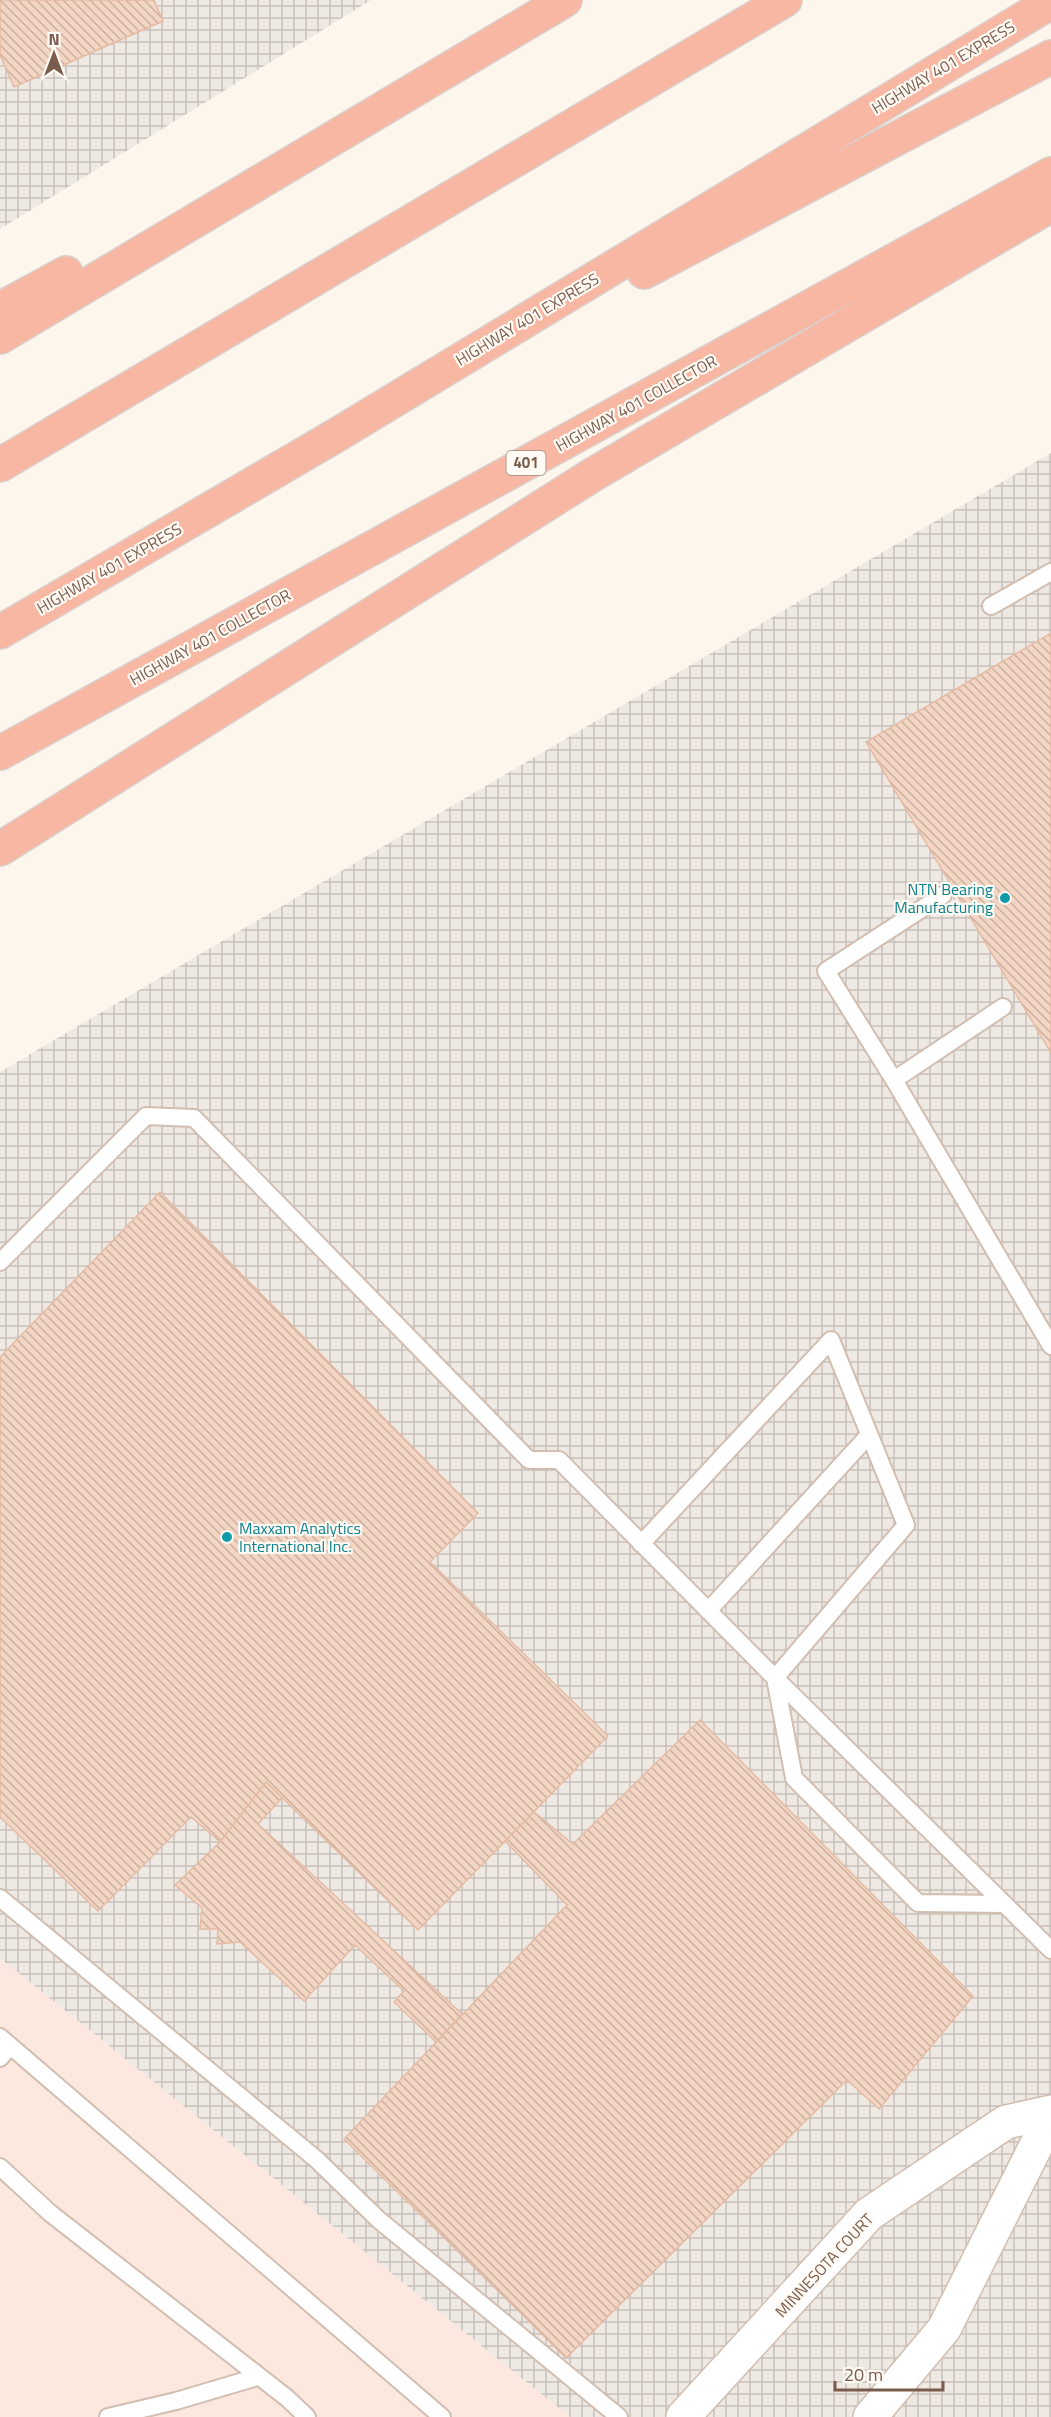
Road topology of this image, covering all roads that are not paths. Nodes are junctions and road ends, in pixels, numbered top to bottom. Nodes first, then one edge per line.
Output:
1 (565, 0) edge
2 (785, 0) edge
3 (1051, 2) edge
4 (1051, 57) edge
5 (392, 102) junction
6 (1051, 174) edge
7 (1051, 205) edge
8 (0, 309) edge
9 (0, 338) edge
10 (335, 436) junction
11 (0, 465) edge
12 (1051, 572) edge
13 (992, 606) dead end
14 (0, 632) edge
15 (0, 753) edge
16 (0, 849) edge
17 (943, 896) dead end
18 (1003, 1007) dead end
19 (894, 1080) junction
20 (0, 1262) edge
21 (1051, 1346) edge
22 (869, 1434) junction
23 (641, 1544) junction
24 (708, 1611) junction
25 (775, 1678) junction
26 (0, 1898) edge
27 (1004, 1904) junction
28 (1051, 1950) edge
29 (4, 2047) edge
30 (1051, 2114) edge
31 (0, 2167) edge
32 (257, 2377) junction
33 (108, 2417) edge
34 (307, 2417) edge
35 (442, 2417) edge
36 (619, 2417) edge
37 (683, 2417) edge
38 (870, 2417) edge

1 - 5 highway
2 - 11 highway
3 - 10 highway, HIGHWAY 401 EXPRESS
4 - 10 highway
5 - 8 highway
5 - 9 highway
6 - 15 highway, HIGHWAY 401 COLLECTOR / 401
7 - 16 highway
10 - 14 highway, HIGHWAY 401 EXPRESS
12 - 13 lane
17 - 19 lane
18 - 19 lane
19 - 21 lane
20 - 23 lane
22 - 23 lane
22 - 24 lane
22 - 25 lane
23 - 24 lane
24 - 25 lane
25 - 27 lane
25 - 27 lane
26 - 36 lane
27 - 28 lane
29 - 35 lane
30 - 37 street, MINNESOTA COURT
30 - 38 street, MINNESOTA COURT
31 - 32 lane
32 - 33 lane
32 - 34 lane

